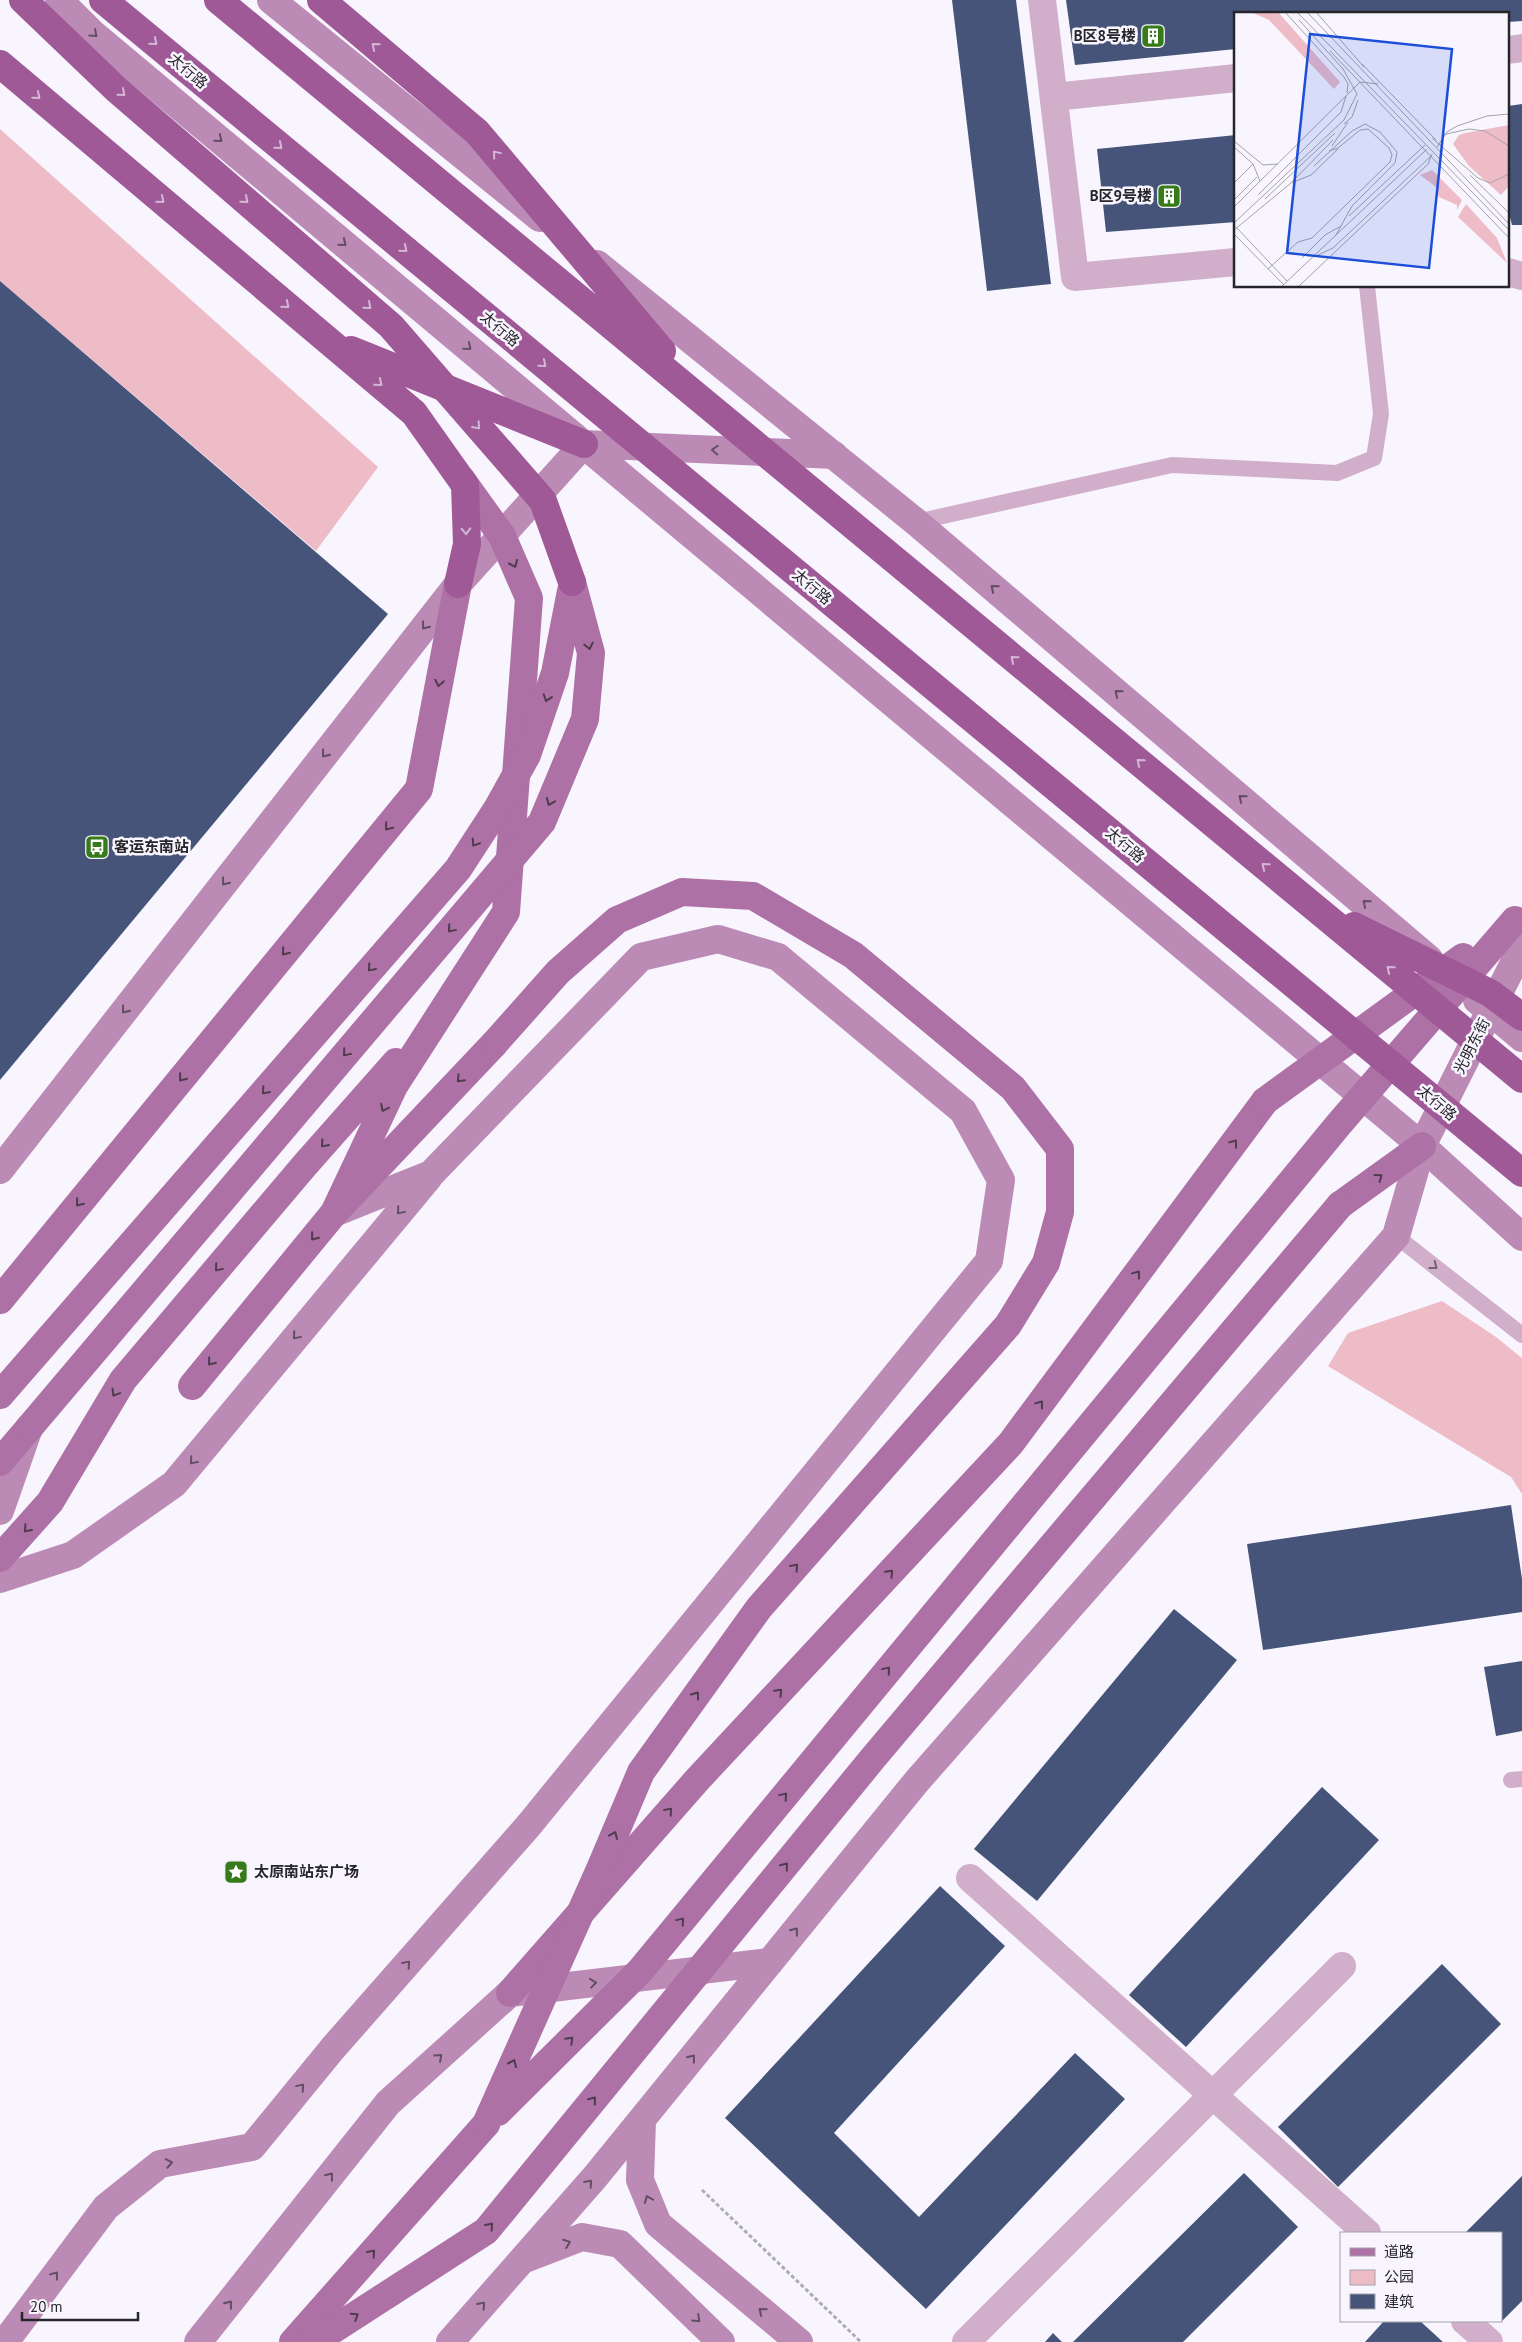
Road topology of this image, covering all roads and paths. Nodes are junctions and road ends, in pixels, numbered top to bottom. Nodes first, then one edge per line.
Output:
1 (23, 0) edge
2 (59, 0) edge
3 (103, 0) edge
4 (218, 0) edge
5 (271, 0) edge
6 (321, 0) edge
7 (1042, 0) edge
8 (0, 64) edge
9 (1234, 78) edge
10 (1054, 97) junction
11 (1234, 262) edge
12 (1367, 288) edge
13 (328, 341) junction
14 (708, 405) junction
15 (584, 444) junction
16 (834, 455) junction
17 (460, 479) junction
18 (916, 522) junction
19 (502, 536) junction
20 (572, 582) junction
21 (458, 584) junction
22 (1313, 906) junction
23 (1518, 918) edge
24 (1522, 946) edge
25 (448, 1002) junction
26 (1490, 1012) junction
27 (1522, 1017) edge
28 (1522, 1038) edge
29 (1522, 1079) edge
30 (1422, 1146) junction
31 (0, 1170) edge
32 (1522, 1173) edge
33 (431, 1174) junction
34 (334, 1212) junction
35 (1396, 1236) junction
36 (1522, 1236) edge
37 (0, 1300) edge
38 (1522, 1335) edge
39 (192, 1386) dead end
40 (0, 1395) edge
41 (30, 1428) junction
42 (0, 1462) edge
43 (0, 1511) edge
44 (0, 1558) edge
45 (0, 1579) edge
46 (970, 1878) dead end
47 (770, 1962) junction
48 (1342, 1966) dead end
49 (510, 1993) junction
50 (1213, 2096) junction
51 (642, 2120) junction
52 (486, 2124) junction
53 (702, 2190) dead end
54 (1366, 2232) edge
55 (521, 2261) junction
56 (1466, 2322) edge
57 (5, 2342) edge
58 (198, 2342) edge
59 (293, 2342) edge
60 (314, 2342) edge
61 (450, 2342) edge
62 (721, 2342) edge
63 (800, 2342) edge
64 (861, 2342) edge
65 (966, 2342) edge
66 (1488, 2342) edge

1 -> 20 highway, bridge
2 -> 15 main road
3 -> 32 highway, 太行路, bridge
4 - 14 highway, bridge
5 - 16 main road
14 -> 6 highway, bridge
7 - 10 street
8 -> 13 highway
9 - 10 street
10 - 11 street
12 - 18 lane
13 - 15 highway, bridge
13 -> 17 highway
22 -> 14 highway, bridge
16 -> 15 main road
15 - 19 main road
15 - 30 main road
16 - 18 main road
17 - 19 main road
17 -> 21 highway
26 -> 18 main road
19 - 21 main road
19 -> 25 main road
20 -> 40 main road, bridge
20 -> 41 main road, bridge
21 -> 31 main road
21 -> 37 main road
22 - 27 highway, bridge
29 -> 22 highway, bridge
49 -> 23 main road, bridge
52 -> 23 main road, bridge
24 - 26 main road, 光明东街
25 -> 34 main road
25 -> 44 main road
26 - 28 main road
26 - 30 main road, 光明东街
30 - 35 main road, 光明东街
30 - 36 main road
60 -> 30 main road, bridge
33 - 34 main road
33 -> 45 main road
57 -> 33 main road
34 -> 39 main road
52 -> 34 main road, bridge
35 -> 38 lane
47 -> 35 main road
41 - 42 main road
41 - 43 main road
46 - 50 street
49 -> 47 main road
51 -> 47 main road
48 - 50 street
58 -> 49 main road
50 - 54 street
50 - 65 street
55 -> 51 main road
63 -> 51 main road
59 -> 52 main road
53 - 64 path
61 -> 55 main road
55 -> 62 main road
56 - 66 street

